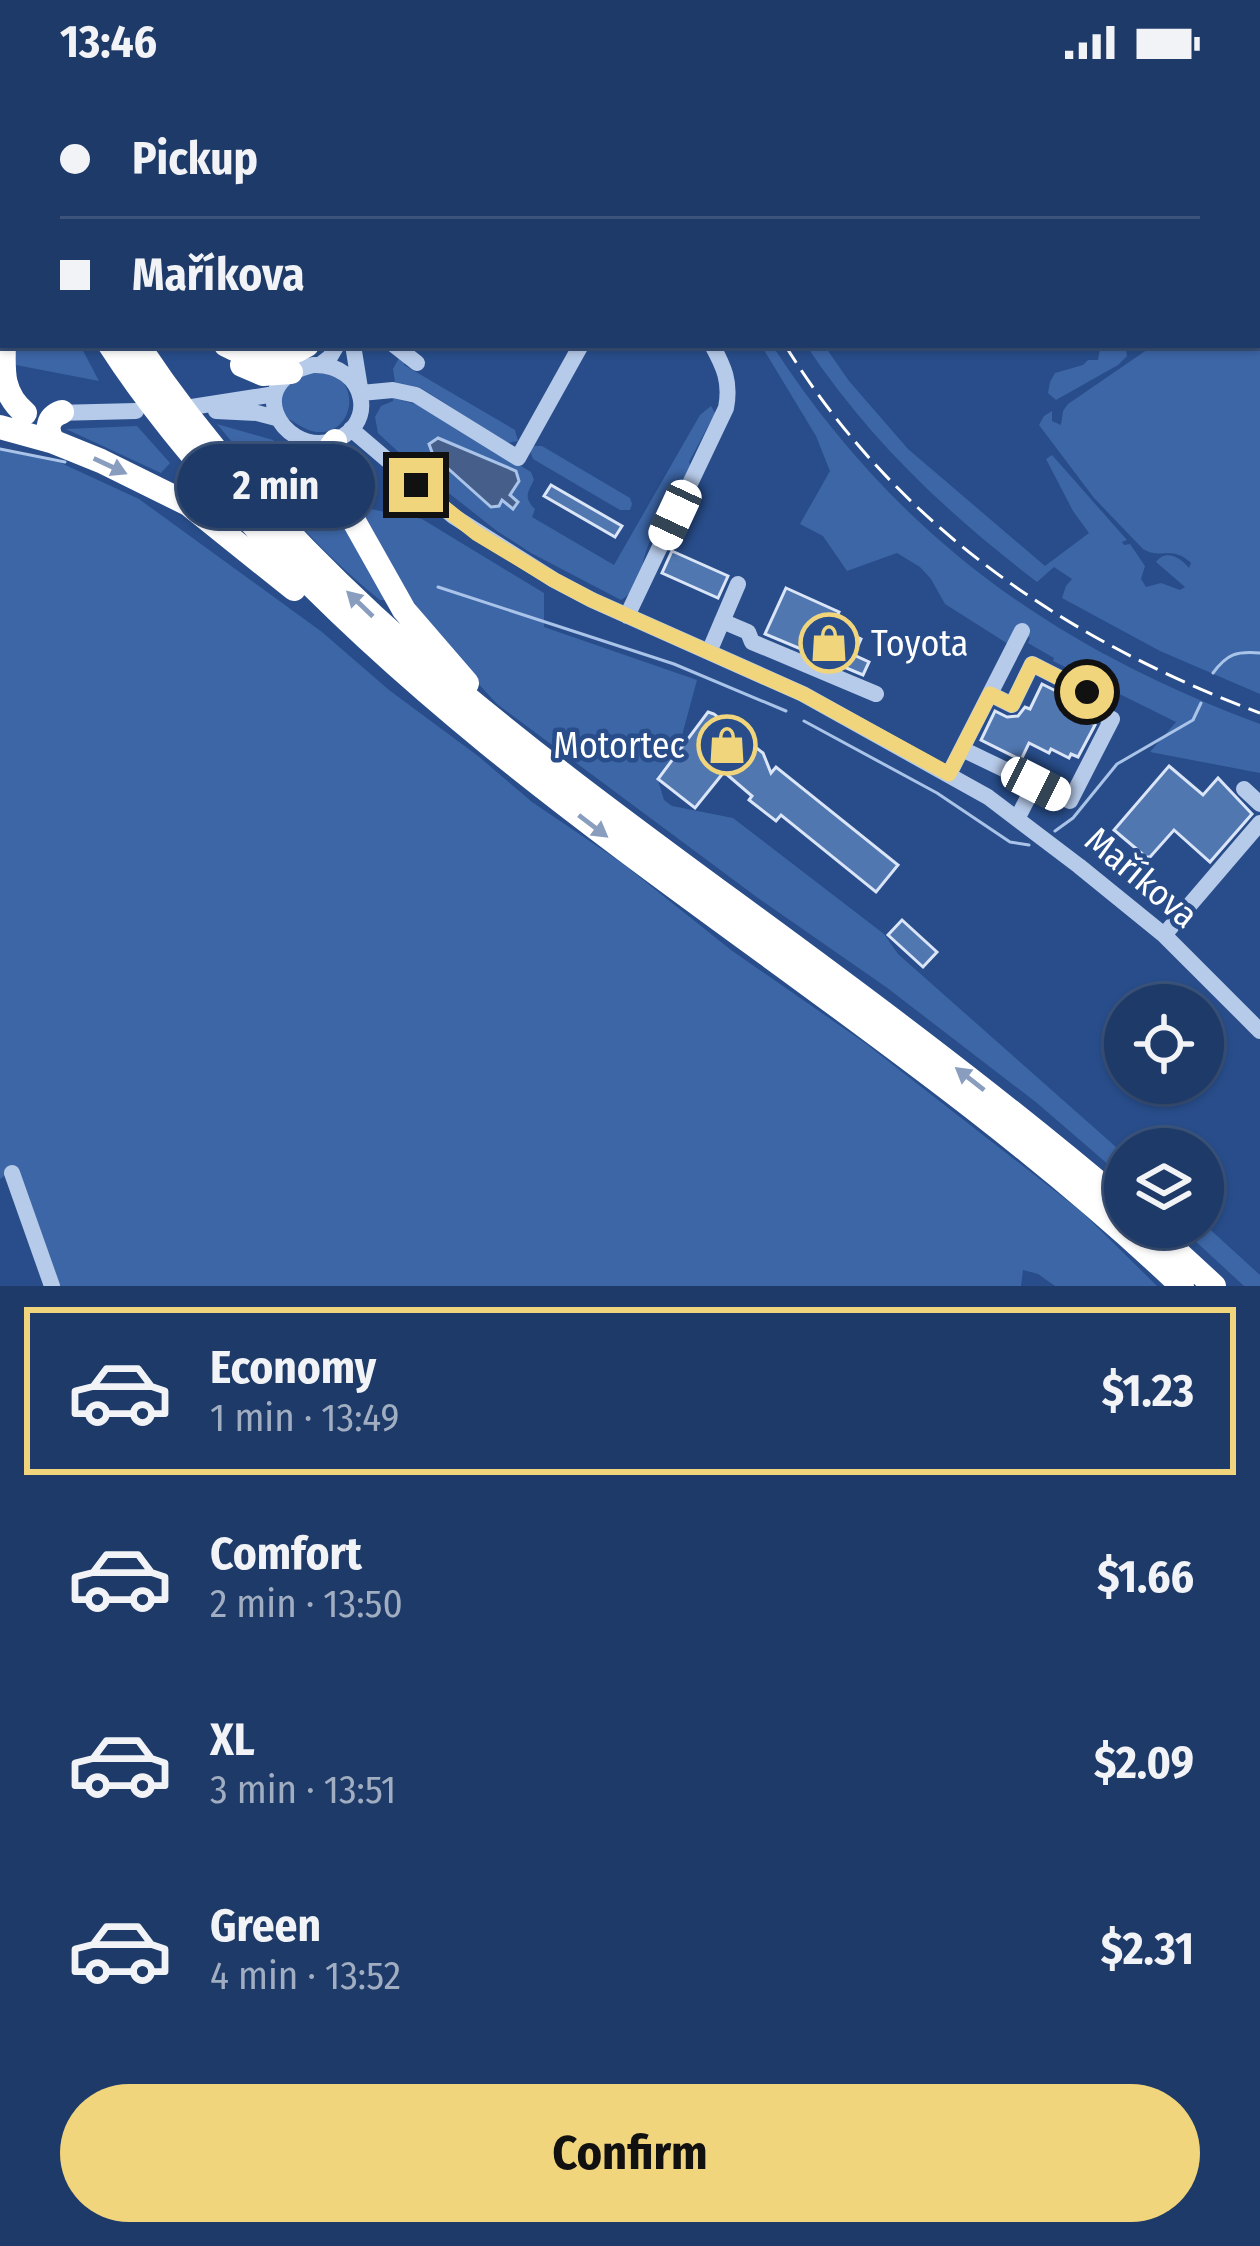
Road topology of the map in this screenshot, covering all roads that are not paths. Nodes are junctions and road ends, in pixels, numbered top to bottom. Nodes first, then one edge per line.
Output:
1 (4, 348) edge
2 (220, 348) edge
3 (233, 348) edge
4 (353, 348) edge
5 (398, 348) edge
6 (579, 348) edge
7 (714, 348) edge
8 (127, 350) edge
9 (314, 355) edge
10 (417, 363) dead end
11 (291, 372) junction
12 (1, 378) edge
13 (360, 391) junction
14 (275, 394) junction
15 (136, 410) dead end
16 (12, 412) edge
17 (62, 412) junction
18 (276, 418) junction
19 (0, 427) edge
20 (343, 435) junction
21 (54, 442) junction
22 (739, 584) dead end
23 (627, 616) junction
24 (722, 621) junction
25 (1022, 631) dead end
26 (372, 646) junction
27 (709, 652) junction
28 (876, 694) dead end
29 (990, 694) junction
30 (512, 735) junction
31 (962, 749) junction
32 (949, 774) junction
33 (1036, 784) junction
34 (1244, 789) dead end
35 (1260, 804) edge
36 (1017, 819) junction
37 (1260, 824) edge
38 (1164, 935) junction
39 (1260, 1031) edge
40 (13, 1173) dead end
41 (1104, 1187) edge
42 (1173, 1248) edge
43 (52, 1286) edge
44 (1182, 1286) edge
45 (1214, 1286) edge

1 - 12 highway
2 - 11 highway
3 - 9 highway
4 - 13 street
5 - 10 street
6 - 13 street
7 - 23 street
8 - 26 highway
30 -> 8 highway
9 - 11 street
9 - 13 street
11 - 14 street
12 - 16 highway
13 - 20 street
14 - 18 street
14 - 18 street
15 - 17 street
16 - 17 street
17 - 21 highway
18 - 20 street
19 - 21 highway
20 - 23 street, Maříkova
20 - 30 highway
21 -> 26 highway
22 - 24 street
23 - 27 street, Maříkova
24 - 27 street
24 - 28 street
25 - 29 street
26 -> 44 highway
27 - 32 street, Maříkova
29 - 31 street
29 - 33 street
41 -> 30 highway
31 - 32 street
31 - 33 street
32 - 36 street, Maříkova
33 - 36 street
34 - 35 street
36 - 38 street, Maříkova
37 - 38 street
38 - 39 street, Maříkova
40 - 43 street
42 - 45 highway

